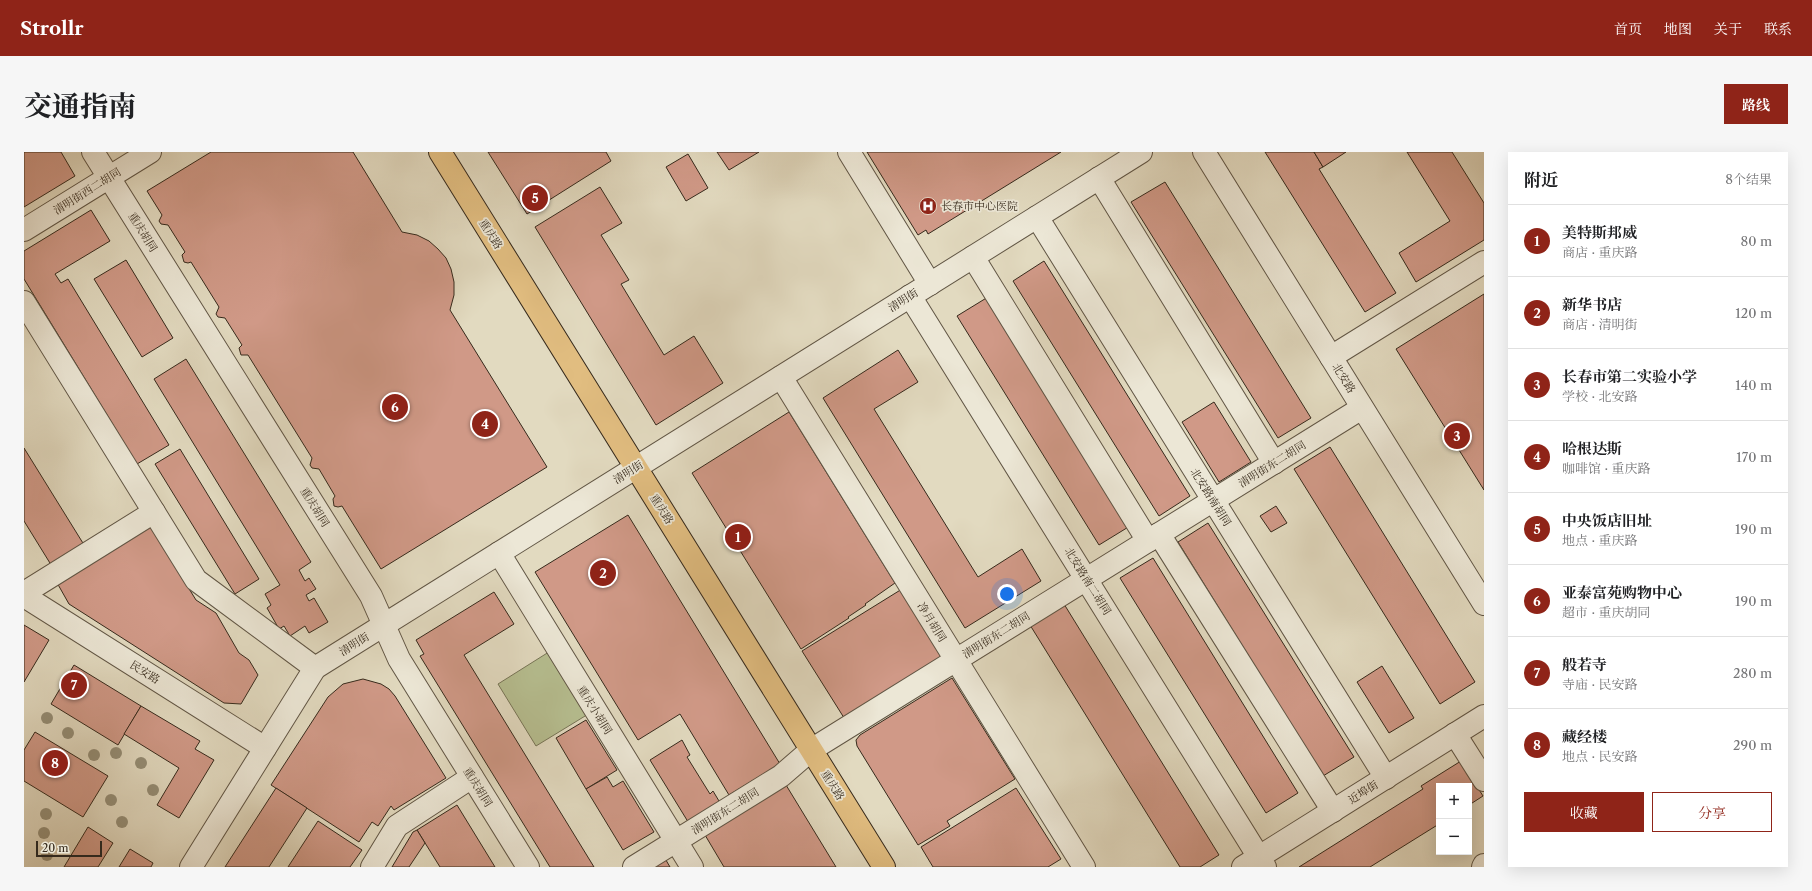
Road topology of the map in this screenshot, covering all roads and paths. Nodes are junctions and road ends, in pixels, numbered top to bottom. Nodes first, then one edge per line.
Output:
1 (93, 152) edge
2 (150, 152) edge
3 (440, 152) edge
4 (849, 152) edge
5 (1141, 152) edge
6 (1204, 152) edge
7 (109, 177) junction
8 (1099, 178) junction
9 (1037, 217) junction
10 (24, 230) edge
11 (973, 257) junction
12 (1484, 262) edge
13 (930, 284) junction
14 (910, 296) junction
15 (24, 302) edge
16 (1331, 357) junction
17 (781, 377) junction
18 (1362, 408) junction
19 (1274, 462) junction
20 (636, 467) junction
21 (1213, 501) junction
22 (154, 512) junction
23 (1154, 537) junction
24 (499, 553) junction
25 (1086, 579) junction
26 (24, 594) edge
27 (1484, 604) edge
28 (384, 625) junction
29 (956, 660) junction
30 (315, 668) junction
31 (1484, 716) edge
32 (1455, 734) junction
33 (265, 748) junction
34 (811, 750) junction
35 (472, 776) junction
36 (1386, 778) junction
37 (1484, 780) edge
38 (1333, 811) junction
39 (676, 841) junction
40 (1256, 864) edge
41 (191, 867) edge
42 (372, 867) edge
43 (528, 867) edge
44 (634, 867) edge
45 (692, 867) edge
46 (884, 867) edge
47 (1084, 867) edge

1 - 7 street, 重庆胡同
2 - 7 street, 清明街西二胡同
3 - 20 main road, 重庆路
4 - 13 street
5 - 8 street, 清明街
6 - 16 street, 北安路
7 - 10 street, 清明街西二胡同
7 - 28 street, 重庆胡同
8 - 9 street, 清明街
8 - 19 street
9 - 11 street, 清明街
9 - 21 street, 北安路南胡同
11 - 13 street, 清明街
11 - 23 street
12 - 16 street
13 - 14 street, 清明街
14 - 17 street, 清明街
14 - 25 street, 北安路南二胡同
15 - 22 street
16 - 18 street, 北安路
17 - 20 street, 清明街
17 - 29 street, 净月胡同
18 - 19 street, 清明街东二胡同
18 - 27 street, 北安路
19 - 21 street, 清明街东二胡同
20 - 24 street, 清明街
20 - 34 main road, 重庆路
21 - 23 street, 清明街东二胡同
21 - 36 street, 北安路南胡同
22 - 26 street
22 - 30 street
23 - 25 street, 清明街东二胡同
23 - 38 street
24 - 28 street, 清明街
24 - 39 street, 重庆小胡同
25 - 29 street, 清明街东二胡同
25 - 40 street, 北安路南二胡同
26 - 33 street, 民安路
28 - 30 street, 清明街
28 - 35 street, 重庆胡同
29 - 34 street, 清明街东二胡同
29 - 47 street, 净月胡同
30 - 33 street, 清明街
31 - 32 street, 近埠街
32 - 36 street, 近埠街
32 - 37 street
33 - 41 street, 清明街
34 - 39 street, 清明街东二胡同
34 - 46 main road, 重庆路
35 - 42 street
35 - 43 street, 重庆胡同
36 - 38 street, 近埠街
38 - 40 street, 近埠街
39 - 44 street, 清明街东二胡同
39 - 45 street, 重庆小胡同

